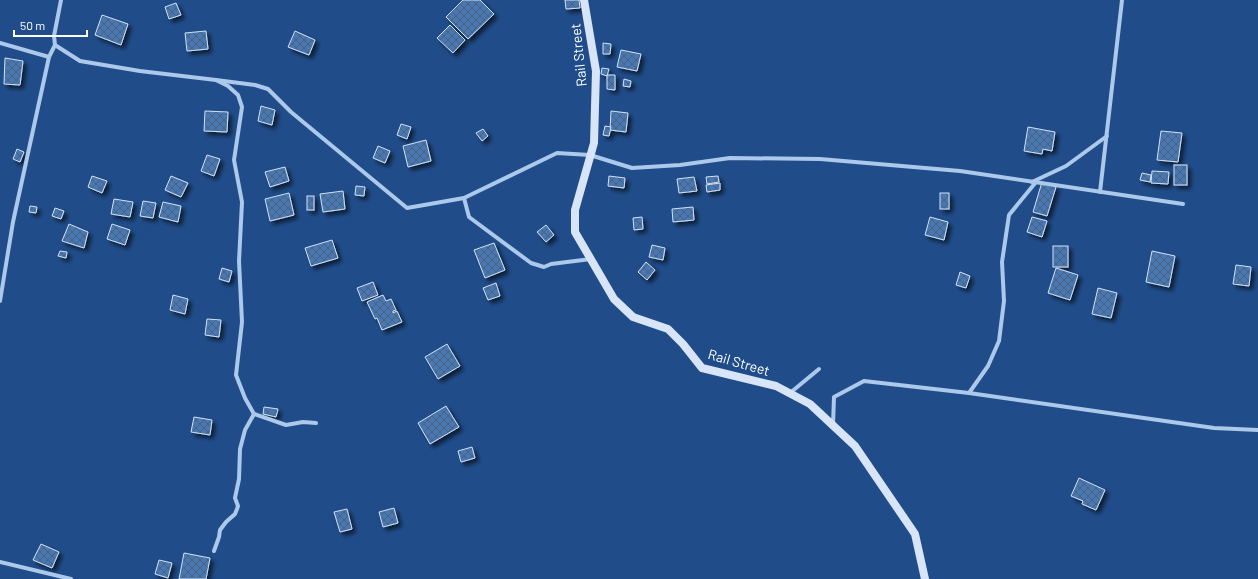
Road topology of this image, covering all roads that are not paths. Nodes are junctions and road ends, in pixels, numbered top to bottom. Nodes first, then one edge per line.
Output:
1 (61, 0) edge
2 (584, 0) edge
3 (1122, 0) edge
4 (0, 43) edge
5 (55, 44) junction
6 (49, 57) junction
7 (216, 80) junction
8 (1107, 136) junction
9 (590, 155) junction
10 (1034, 182) junction
11 (1100, 192) junction
12 (464, 198) junction
13 (1183, 204) dead end
14 (590, 259) junction
15 (0, 301) edge
16 (819, 369) dead end
17 (969, 393) junction
18 (790, 394) junction
19 (254, 414) junction
20 (316, 423) dead end
21 (833, 426) junction
22 (1258, 430) edge
23 (214, 551) dead end
24 (0, 562) edge
25 (71, 579) edge
26 (925, 579) edge

1 - 5 street
2 - 9 street, Rail Street
3 - 8 street
4 - 6 street
5 - 6 street
5 - 7 street
6 - 15 street
7 - 12 street
7 - 19 street
8 - 10 street
8 - 11 street
9 - 10 street
9 - 12 street
9 - 14 street, Rail Street
10 - 11 street
10 - 17 street
11 - 13 street
12 - 14 street
14 - 18 street, Rail Street
16 - 18 street
17 - 21 street
17 - 22 street
18 - 21 street, Rail Street
19 - 20 street
19 - 23 street
21 - 26 street, Rail Street
24 - 25 street

